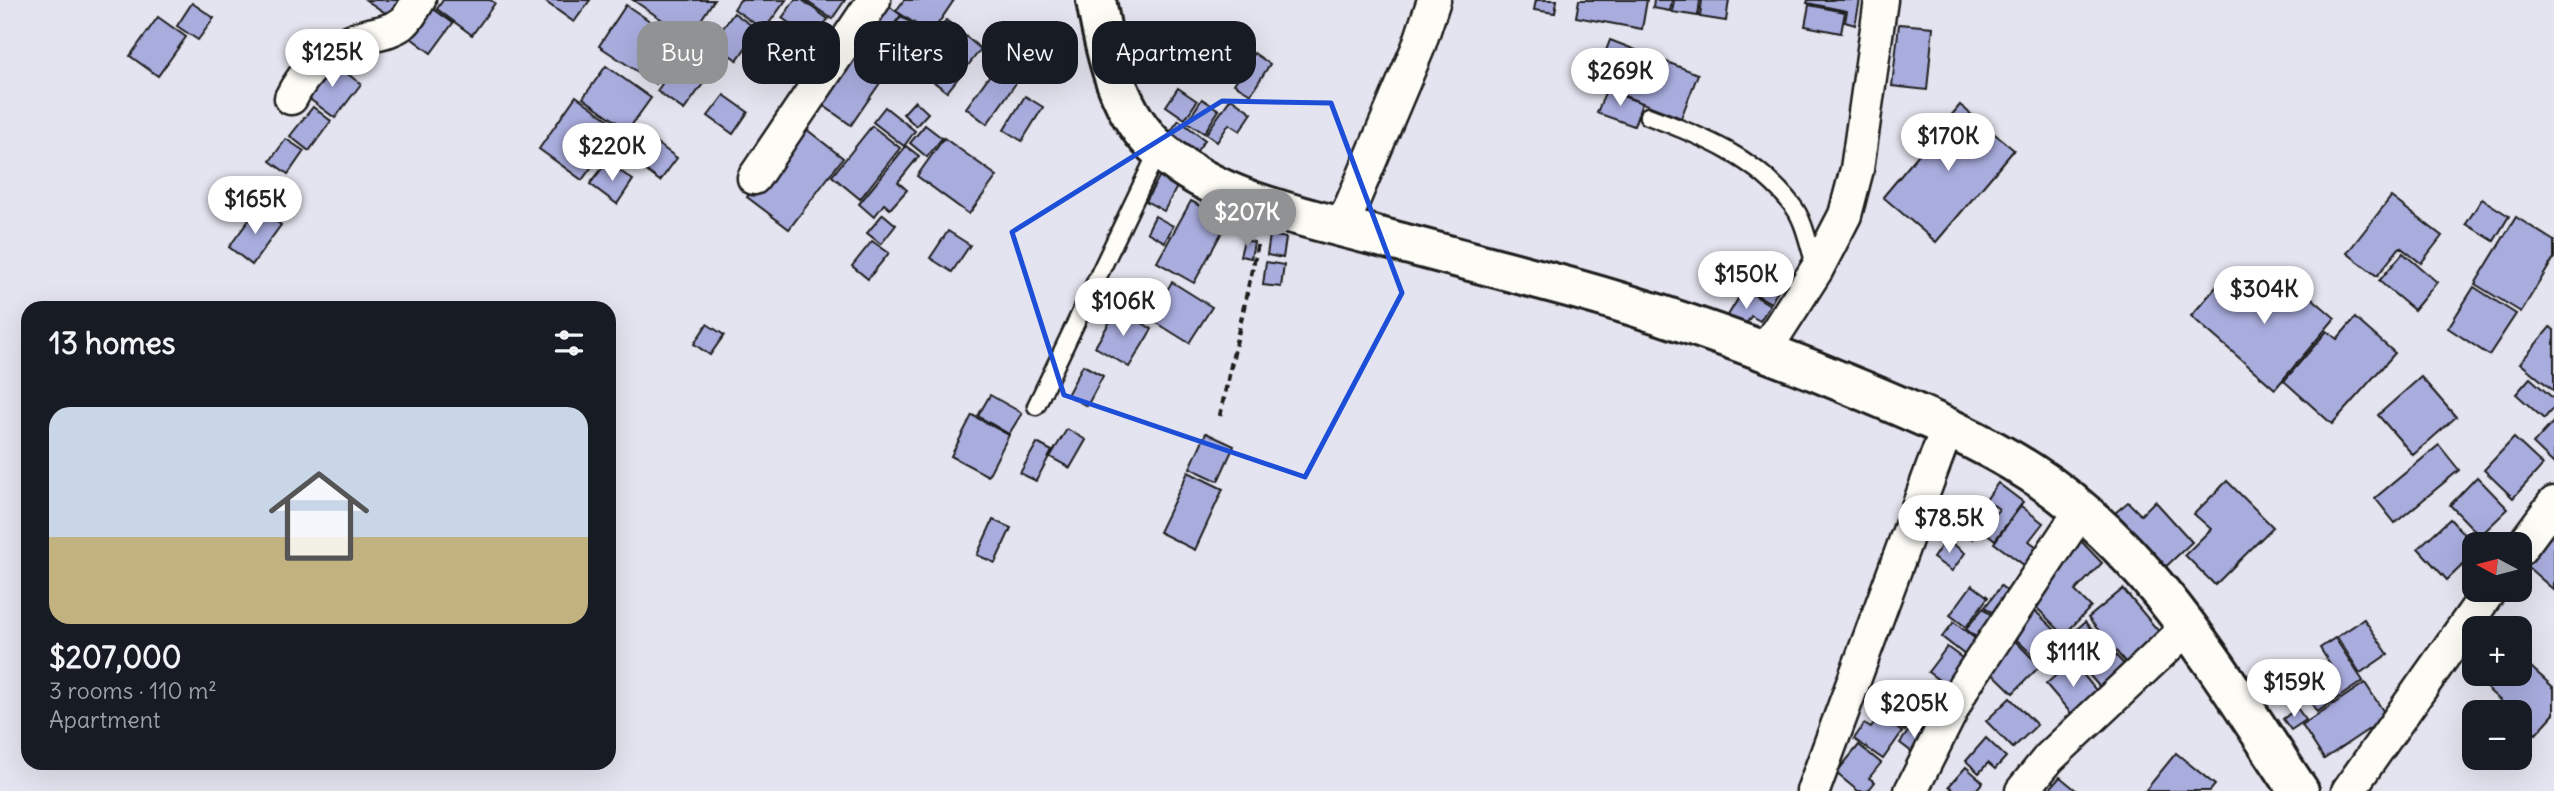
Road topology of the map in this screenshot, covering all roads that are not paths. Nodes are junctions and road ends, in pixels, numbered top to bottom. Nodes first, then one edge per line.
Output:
1 (419, 0) edge
2 (874, 0) edge
3 (1096, 0) edge
4 (1434, 0) edge
5 (1881, 0) edge
6 (291, 98) dead end
7 (1647, 116) dead end
8 (1159, 149) junction
9 (754, 178) dead end
10 (1342, 227) junction
11 (1817, 269) junction
12 (1765, 350) junction
13 (1036, 406) dead end
14 (1948, 426) junction
15 (2554, 503) edge
16 (2082, 509) junction
17 (2532, 533) edge
18 (2482, 602) edge
19 (2188, 628) junction
20 (1813, 791) edge
21 (1911, 791) edge
22 (2022, 791) edge
23 (2299, 791) edge
24 (2348, 791) edge

1 - 6 street
2 - 9 street
3 - 8 street
4 - 10 street
5 - 11 street
7 - 11 lane
8 - 10 street
8 - 13 lane
10 - 12 street
11 - 12 street
12 - 14 street
14 - 16 street
14 - 20 street
15 - 17 street
16 - 19 street
16 - 21 street
18 - 24 street
19 - 22 street
19 - 23 street

